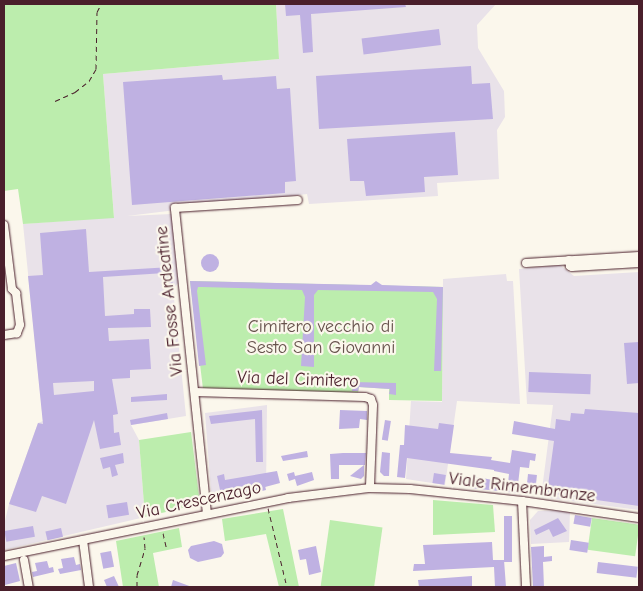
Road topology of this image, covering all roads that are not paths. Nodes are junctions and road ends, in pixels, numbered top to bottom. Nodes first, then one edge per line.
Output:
1 (298, 200) dead end
2 (4, 225) edge
3 (639, 256) edge
4 (569, 260) junction
5 (526, 263) dead end
6 (639, 263) edge
7 (8, 289) edge
8 (4, 335) edge
9 (195, 392) junction
10 (370, 488) junction
11 (401, 489) joint
12 (522, 501) junction
13 (208, 514) junction
14 (639, 518) edge
15 (83, 540) junction
16 (4, 556) edge
17 (24, 560) dead end
18 (29, 587) edge
19 (89, 587) edge
20 (526, 587) edge

1 - 9 street, Via Fosse Ardeatine
2 - 7 street
3 - 4 street
4 - 5 street
4 - 6 street
7 - 8 street
9 - 10 street, Via del Cimitero
9 - 13 street, Via Fosse Ardeatine
10 - 11 street, Via Crescenzago
10 - 13 street, Via Crescenzago
11 - 12 street, Viale Rimembranze
12 - 14 street, Viale Rimembranze
12 - 20 street
13 - 15 street, Via Crescenzago
15 - 16 street, Via Crescenzago
15 - 19 street
17 - 18 street

